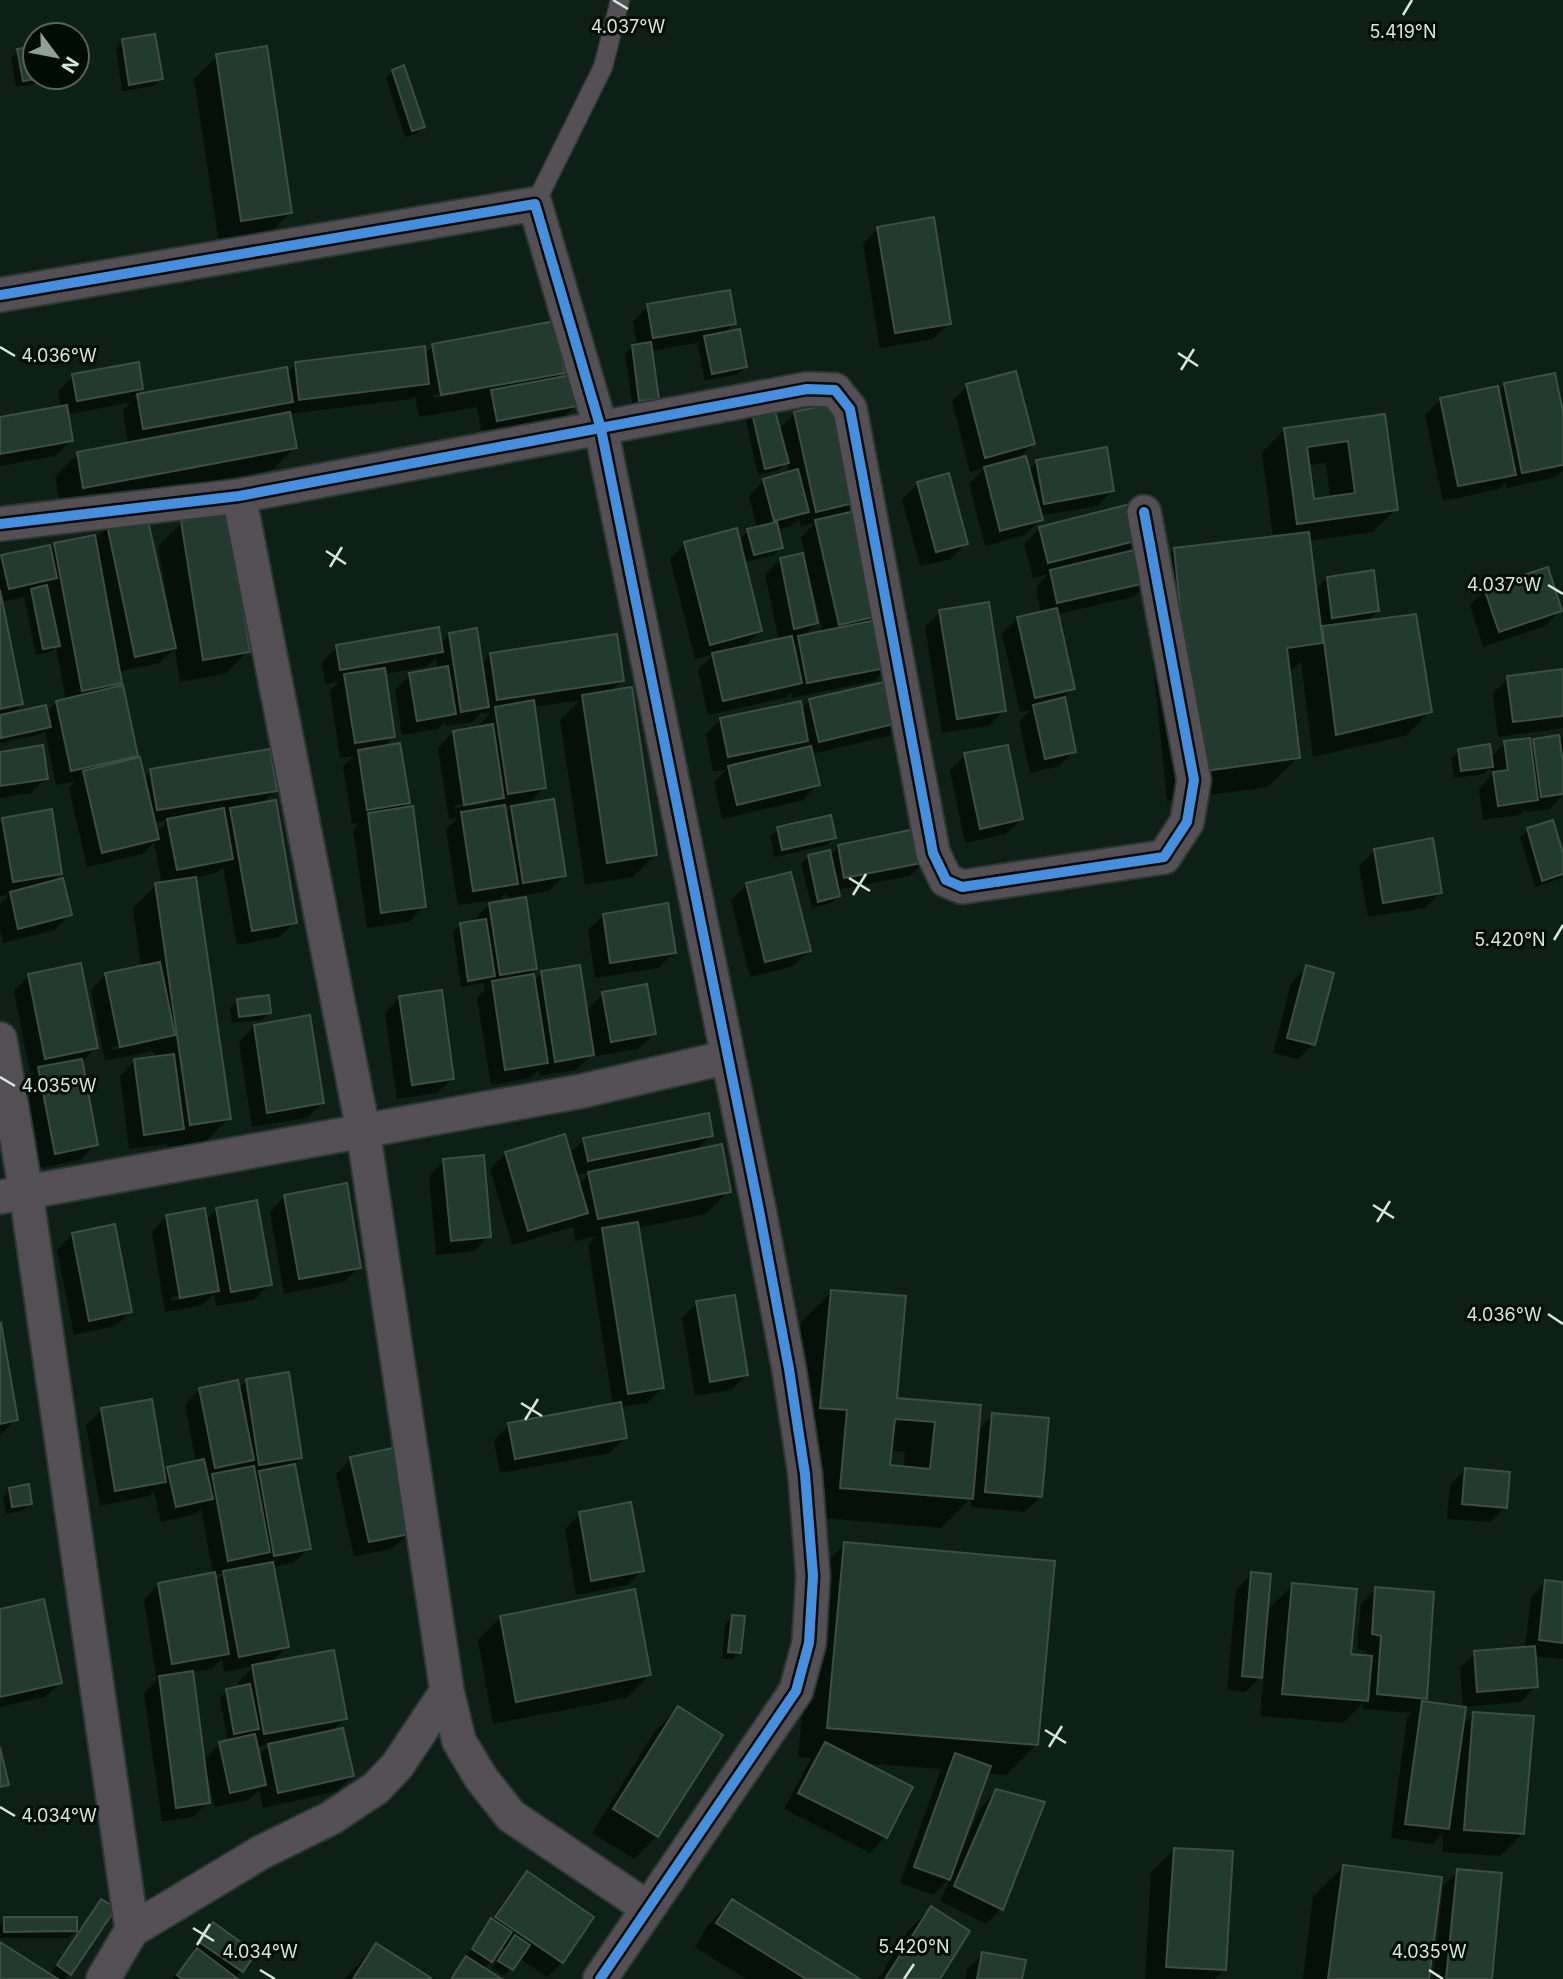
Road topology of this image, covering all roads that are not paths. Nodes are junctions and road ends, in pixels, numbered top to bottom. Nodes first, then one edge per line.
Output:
1 (620, 0) edge
2 (535, 204) junction
3 (0, 295) edge
4 (601, 429) junction
5 (239, 496) junction
6 (1144, 512) dead end
7 (0, 524) edge
8 (0, 1039) edge
9 (728, 1057) junction
10 (363, 1130) junction
11 (13, 1195) edge
12 (447, 1691) junction
13 (648, 1908) junction
14 (132, 1930) junction
15 (103, 1979) edge
16 (600, 1979) edge

1 - 2 lane
2 - 3 street
2 - 4 street
4 - 5 street
4 - 6 street
4 - 9 street
5 - 7 street
5 - 10 street
8 - 11 street
9 - 10 street
9 - 13 street
10 - 11 street
10 - 12 street
11 - 14 street
12 - 13 street
12 - 14 street
13 - 16 street
14 - 15 street

